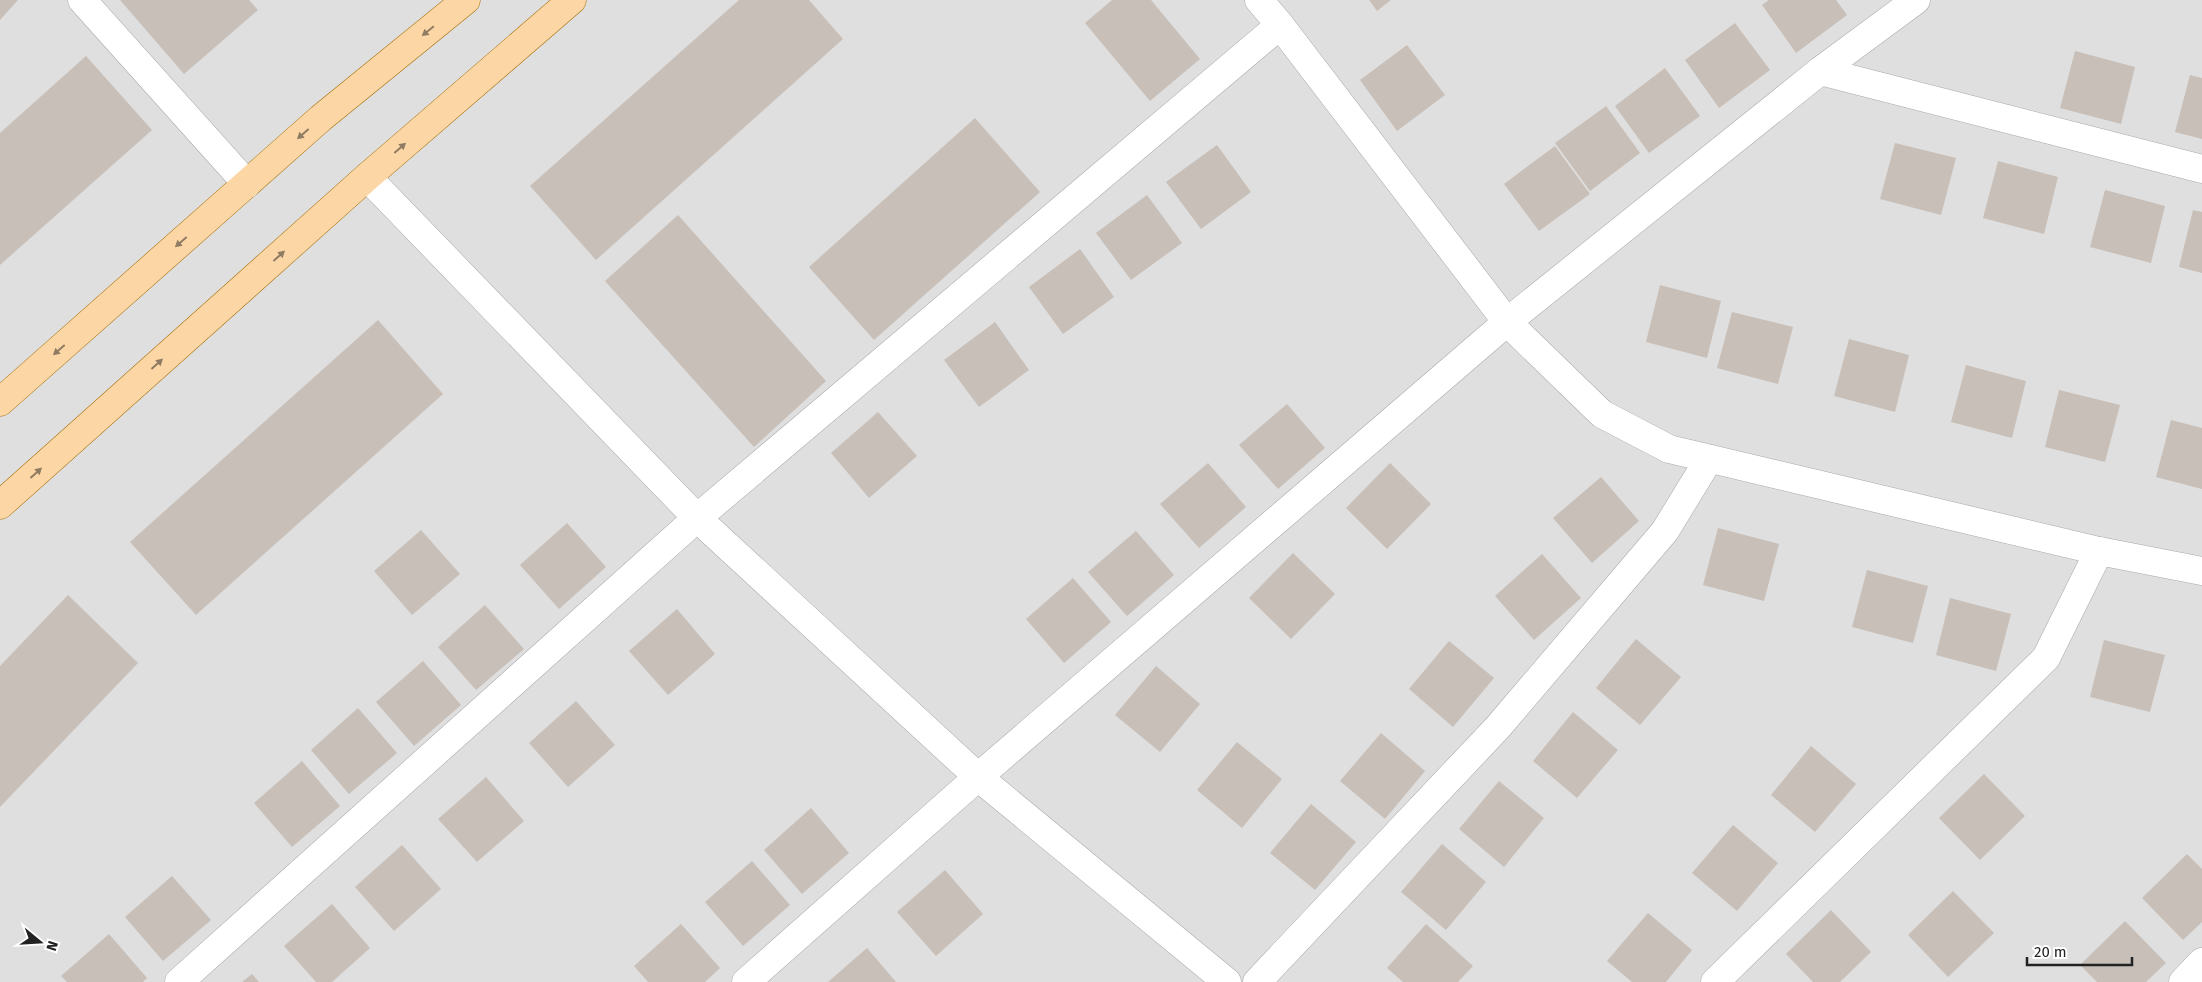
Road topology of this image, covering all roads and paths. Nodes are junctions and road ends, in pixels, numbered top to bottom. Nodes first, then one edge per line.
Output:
1 (82, 0) edge
2 (466, 0) edge
3 (572, 0) edge
4 (1259, 0) edge
5 (1916, 0) edge
6 (1280, 25) junction
7 (1820, 71) junction
8 (2202, 169) edge
9 (367, 177) junction
10 (247, 184) junction
11 (1507, 322) junction
12 (0, 402) edge
13 (1709, 458) junction
14 (0, 505) edge
15 (697, 518) junction
16 (2099, 551) junction
17 (2202, 571) edge
18 (978, 777) junction
19 (2202, 962) edge
20 (179, 982) edge
21 (746, 982) edge
22 (1227, 982) edge
23 (1257, 982) edge
24 (1715, 982) edge
25 (2183, 982) edge

1 - 10 street
2 -> 10 main road
9 -> 3 main road
4 - 6 street
5 - 7 street
6 - 11 street
6 - 15 street
7 - 8 street
7 - 11 street
14 -> 9 main road
9 - 15 street
10 -> 12 main road
11 - 13 street
11 - 18 street
13 - 16 street
13 - 23 street
15 - 18 street
15 - 20 street
16 - 17 street
16 - 24 street
18 - 21 street
18 - 22 street
19 - 25 street

